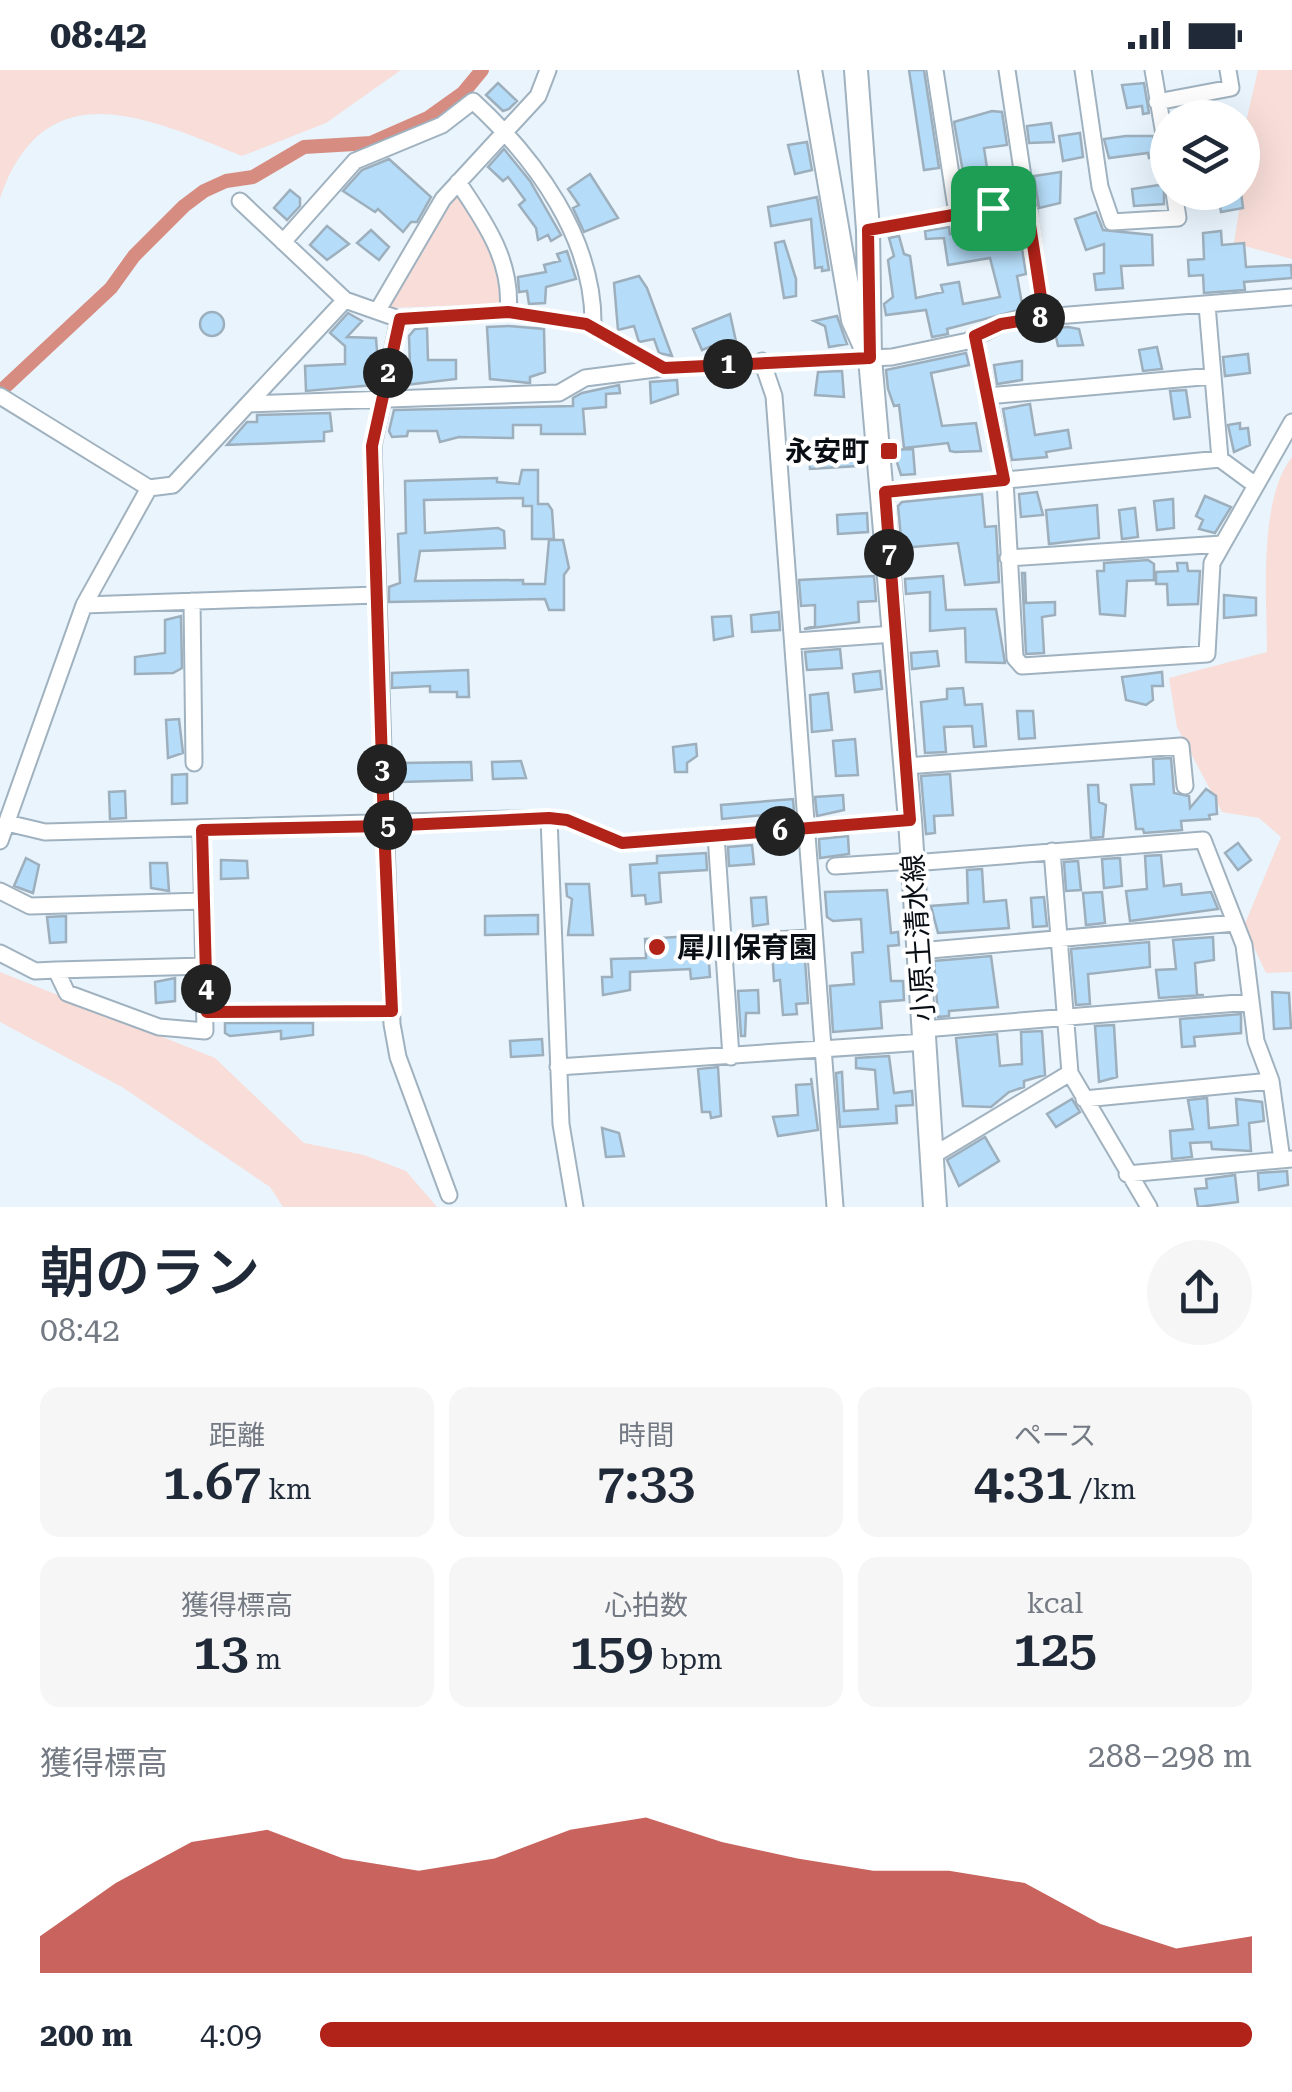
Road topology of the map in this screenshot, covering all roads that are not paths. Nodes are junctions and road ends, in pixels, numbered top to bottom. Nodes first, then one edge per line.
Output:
1 (548, 70) edge
2 (810, 70) edge
3 (856, 70) edge
4 (935, 70) edge
5 (1007, 70) edge
6 (1082, 70) edge
7 (1153, 70) edge
8 (1228, 70) edge
9 (1157, 100) edge
10 (1168, 100) edge
11 (504, 130) junction
12 (458, 182) junction
13 (240, 202) dead end
14 (1177, 210) edge
15 (1028, 212) junction
16 (957, 214) junction
17 (868, 230) junction
18 (283, 242) junction
19 (1292, 298) edge
20 (345, 300) junction
21 (1207, 305) junction
22 (378, 310) junction
23 (508, 312) junction
24 (1044, 317) junction
25 (400, 319) junction
26 (593, 328) junction
27 (975, 336) junction
28 (870, 358) junction
29 (762, 361) junction
30 (664, 368) junction
31 (1213, 376) junction
32 (0, 396) edge
33 (988, 396) junction
34 (381, 402) junction
35 (248, 404) junction
36 (1292, 422) edge
37 (1220, 459) junction
38 (1004, 480) junction
39 (1254, 484) junction
40 (149, 488) junction
41 (885, 492) junction
42 (1222, 544) junction
43 (1008, 558) junction
44 (376, 596) junction
45 (192, 602) junction
46 (84, 605) junction
47 (894, 634) junction
48 (795, 641) junction
49 (194, 762) dead end
50 (906, 766) junction
51 (1186, 786) dead end
52 (549, 818) junction
53 (910, 820) junction
54 (7, 822) junction
55 (384, 826) junction
56 (809, 829) junction
57 (202, 830) junction
58 (716, 834) junction
59 (0, 841) edge
60 (1052, 851) junction
61 (912, 862) junction
62 (835, 866) dead end
63 (0, 891) edge
64 (204, 901) junction
65 (1235, 923) junction
66 (1060, 938) junction
67 (919, 951) junction
68 (0, 953) edge
69 (206, 966) junction
70 (56, 970) junction
71 (1250, 1002) junction
72 (392, 1011) junction
73 (207, 1012) junction
74 (1068, 1018) junction
75 (925, 1036) junction
76 (825, 1048) junction
77 (731, 1057) junction
78 (558, 1067) junction
79 (1070, 1072) junction
80 (1272, 1081) junction
81 (1084, 1099) junction
82 (932, 1156) junction
83 (1287, 1159) edge
84 (1127, 1174) junction
85 (449, 1195) dead end
86 (575, 1207) edge
87 (835, 1207) edge
88 (935, 1207) edge
89 (1148, 1207) edge

1 - 11 street
2 - 28 main road
3 - 17 main road, 小原土清水線
4 - 16 street
5 - 15 street
6 - 14 street
7 - 9 street
8 - 10 street
11 - 12 street
11 - 18 street
11 - 26 street
12 - 22 street
12 - 23 street
13 - 18 street
15 - 16 street
15 - 24 street
16 - 17 street
17 - 28 main road, 小原土清水線
18 - 20 street
19 - 21 street
20 - 22 street
20 - 35 street
21 - 24 street
21 - 31 street
22 - 25 street
23 - 25 street
23 - 26 street
24 - 27 street
25 - 34 street
26 - 30 street
27 - 28 street
27 - 33 street
28 - 29 street
28 - 41 main road, 小原土清水線
29 - 30 street
29 - 48 street
30 - 34 street
31 - 33 street
31 - 37 street
32 - 40 street
33 - 38 street
34 - 35 street
34 - 44 street
35 - 40 street
36 - 39 street
37 - 38 street
37 - 39 street
38 - 41 street
38 - 43 street
39 - 42 street
40 - 46 street
41 - 47 main road, 小原土清水線
42 - 43 street
42 - 43 street
44 - 45 street
44 - 55 street
45 - 46 street
45 - 49 street
46 - 54 street
47 - 48 street
47 - 50 main road, 小原土清水線
48 - 56 street
50 - 51 street
50 - 53 main road, 小原土清水線
52 - 55 street
52 - 58 street
52 - 78 street
53 - 56 street
53 - 61 main road, 小原土清水線
54 - 57 street
54 - 59 street
55 - 57 street
55 - 72 street
56 - 58 street
56 - 76 street
57 - 64 street
58 - 77 street
60 - 61 street
60 - 65 street
60 - 66 street
61 - 62 street
61 - 67 main road, 小原土清水線
63 - 64 street
64 - 69 street
65 - 66 street
65 - 71 street
66 - 67 street
66 - 74 street
67 - 75 main road, 小原土清水線
68 - 70 street
69 - 70 street
69 - 73 street
70 - 73 street
71 - 74 street
71 - 80 street
72 - 73 street
72 - 85 street
74 - 75 street
74 - 79 street
75 - 76 street
75 - 82 main road, 小原土清水線
76 - 77 street
76 - 87 street
77 - 78 street
78 - 86 street
79 - 81 street
79 - 82 street
80 - 81 street
80 - 83 street
81 - 84 street
82 - 88 main road, 小原土清水線
83 - 84 street
84 - 89 street

